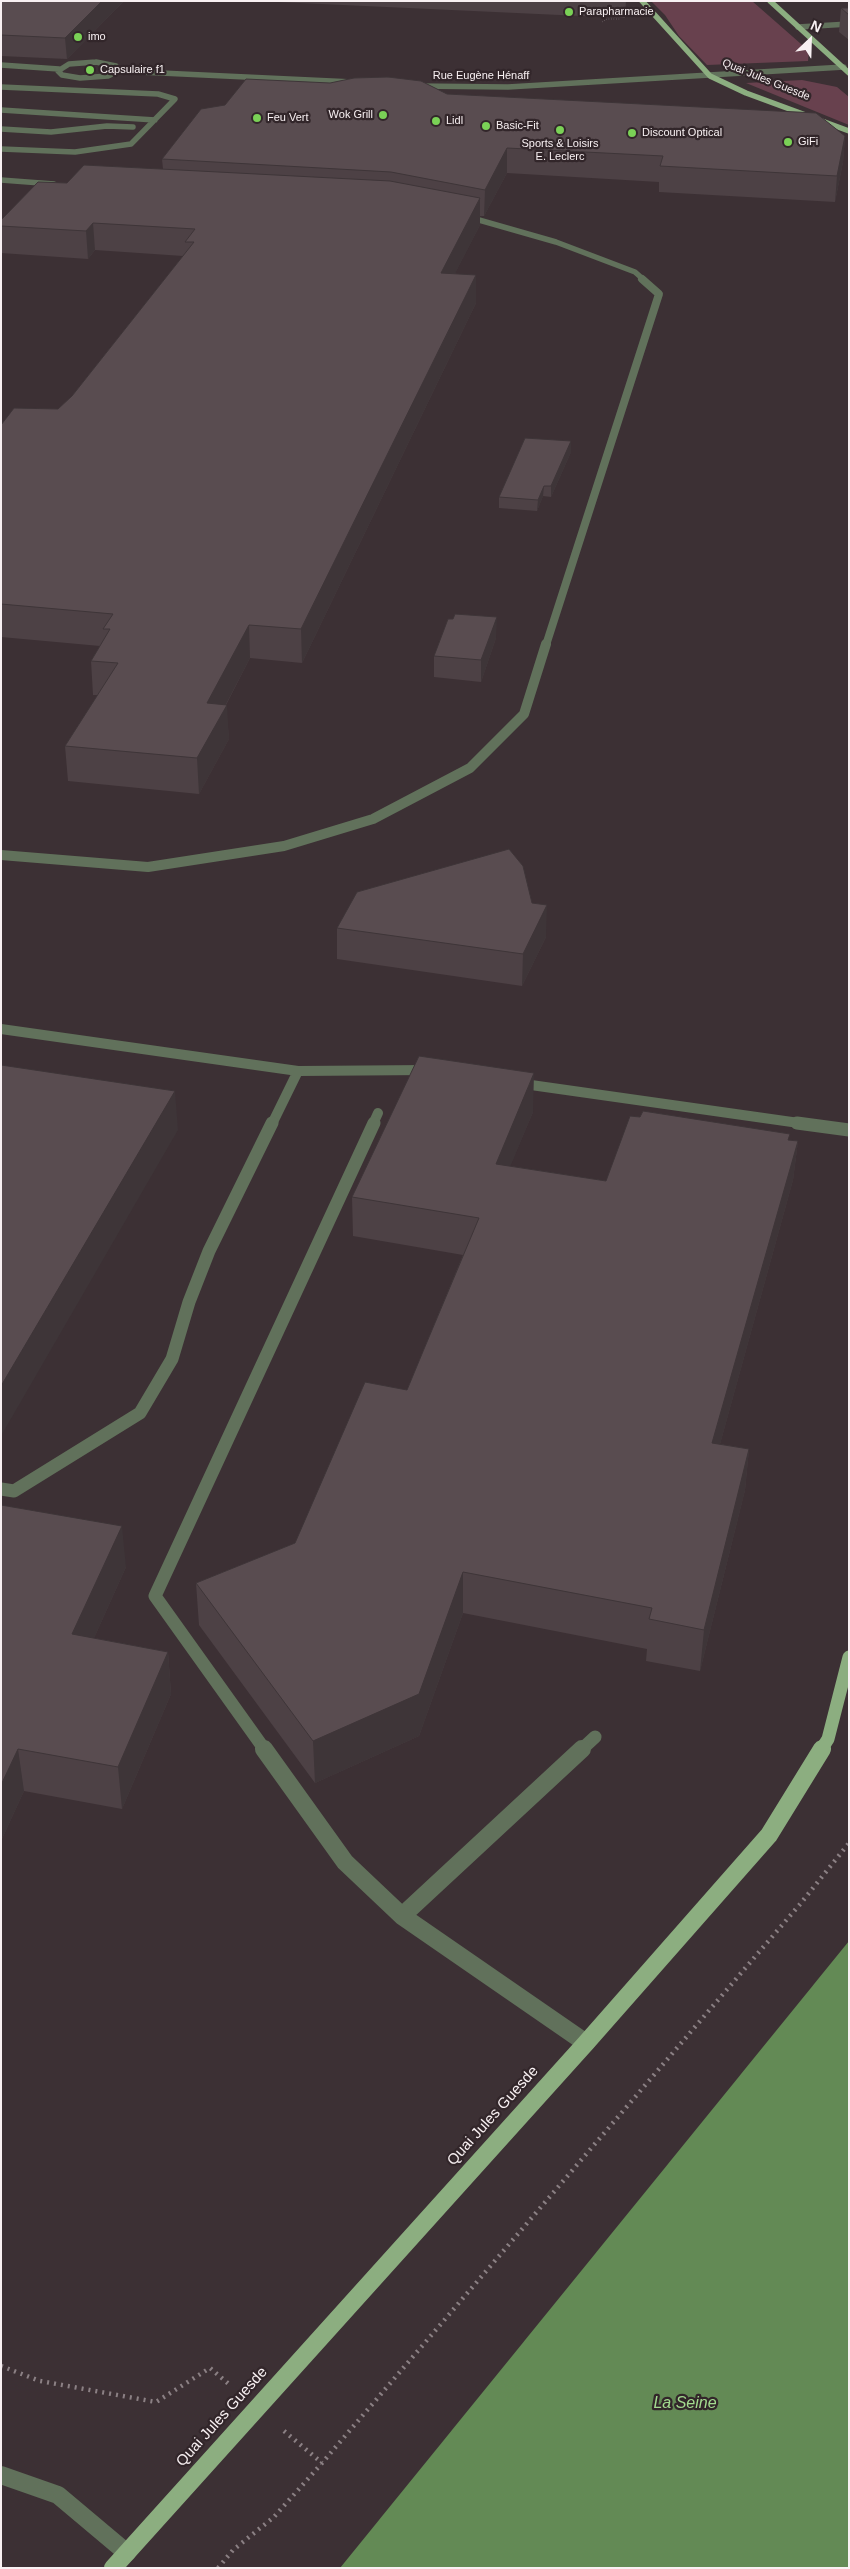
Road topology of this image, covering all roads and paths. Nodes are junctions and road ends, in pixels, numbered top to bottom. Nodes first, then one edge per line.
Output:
1 (642, 1) edge
2 (770, 1) edge
3 (607, 19) dead end
4 (602, 22) dead end
5 (849, 24) edge
6 (798, 27) junction
7 (1, 65) edge
8 (844, 67) junction
9 (59, 69) junction
10 (118, 71) junction
11 (849, 73) edge
12 (710, 76) junction
13 (80, 78) junction
14 (364, 83) edge
15 (404, 85) edge
16 (1, 87) edge
17 (65, 88) junction
18 (1, 110) edge
19 (155, 120) junction
20 (147, 128) junction
21 (1, 130) edge
22 (849, 131) edge
23 (1, 149) edge
24 (1, 180) edge
25 (60, 184) edge
26 (456, 214) edge
27 (1, 856) edge
28 (1, 1029) edge
29 (298, 1071) junction
30 (441, 1072) edge
31 (510, 1082) edge
32 (378, 1113) dead end
33 (849, 1130) edge
34 (1, 1489) edge
35 (849, 1657) edge
36 (594, 1737) dead end
37 (849, 1843) edge
38 (402, 1916) junction
39 (586, 2043) junction
40 (1, 2366) edge
41 (210, 2368) dead end
42 (1, 2475) edge
43 (127, 2553) junction
44 (113, 2568) edge
45 (218, 2568) edge

1 - 12 main road, Quai Jules Guesde
2 - 6 main road
3 - 4 path
5 - 6 street
6 - 8 main road
7 - 9 street
8 - 11 main road
8 - 12 street, Rue Eugène Hénaff
9 - 10 street
9 - 13 street
10 - 13 street
10 - 14 street
12 - 15 street, Rue Eugène Hénaff
12 - 22 main road, Quai Jules Guesde
13 - 17 street
16 - 17 street
17 - 19 street
18 - 19 street
19 - 20 street
20 - 21 street
20 - 23 street
24 - 25 street
26 - 27 street
28 - 29 street
29 - 30 street
29 - 34 street
31 - 33 street
32 - 38 street
35 - 39 main road, Quai Jules Guesde
36 - 38 street
37 - 45 path
38 - 39 street
39 - 43 main road, Quai Jules Guesde
40 - 41 path
42 - 43 street
43 - 44 main road, Quai Jules Guesde

